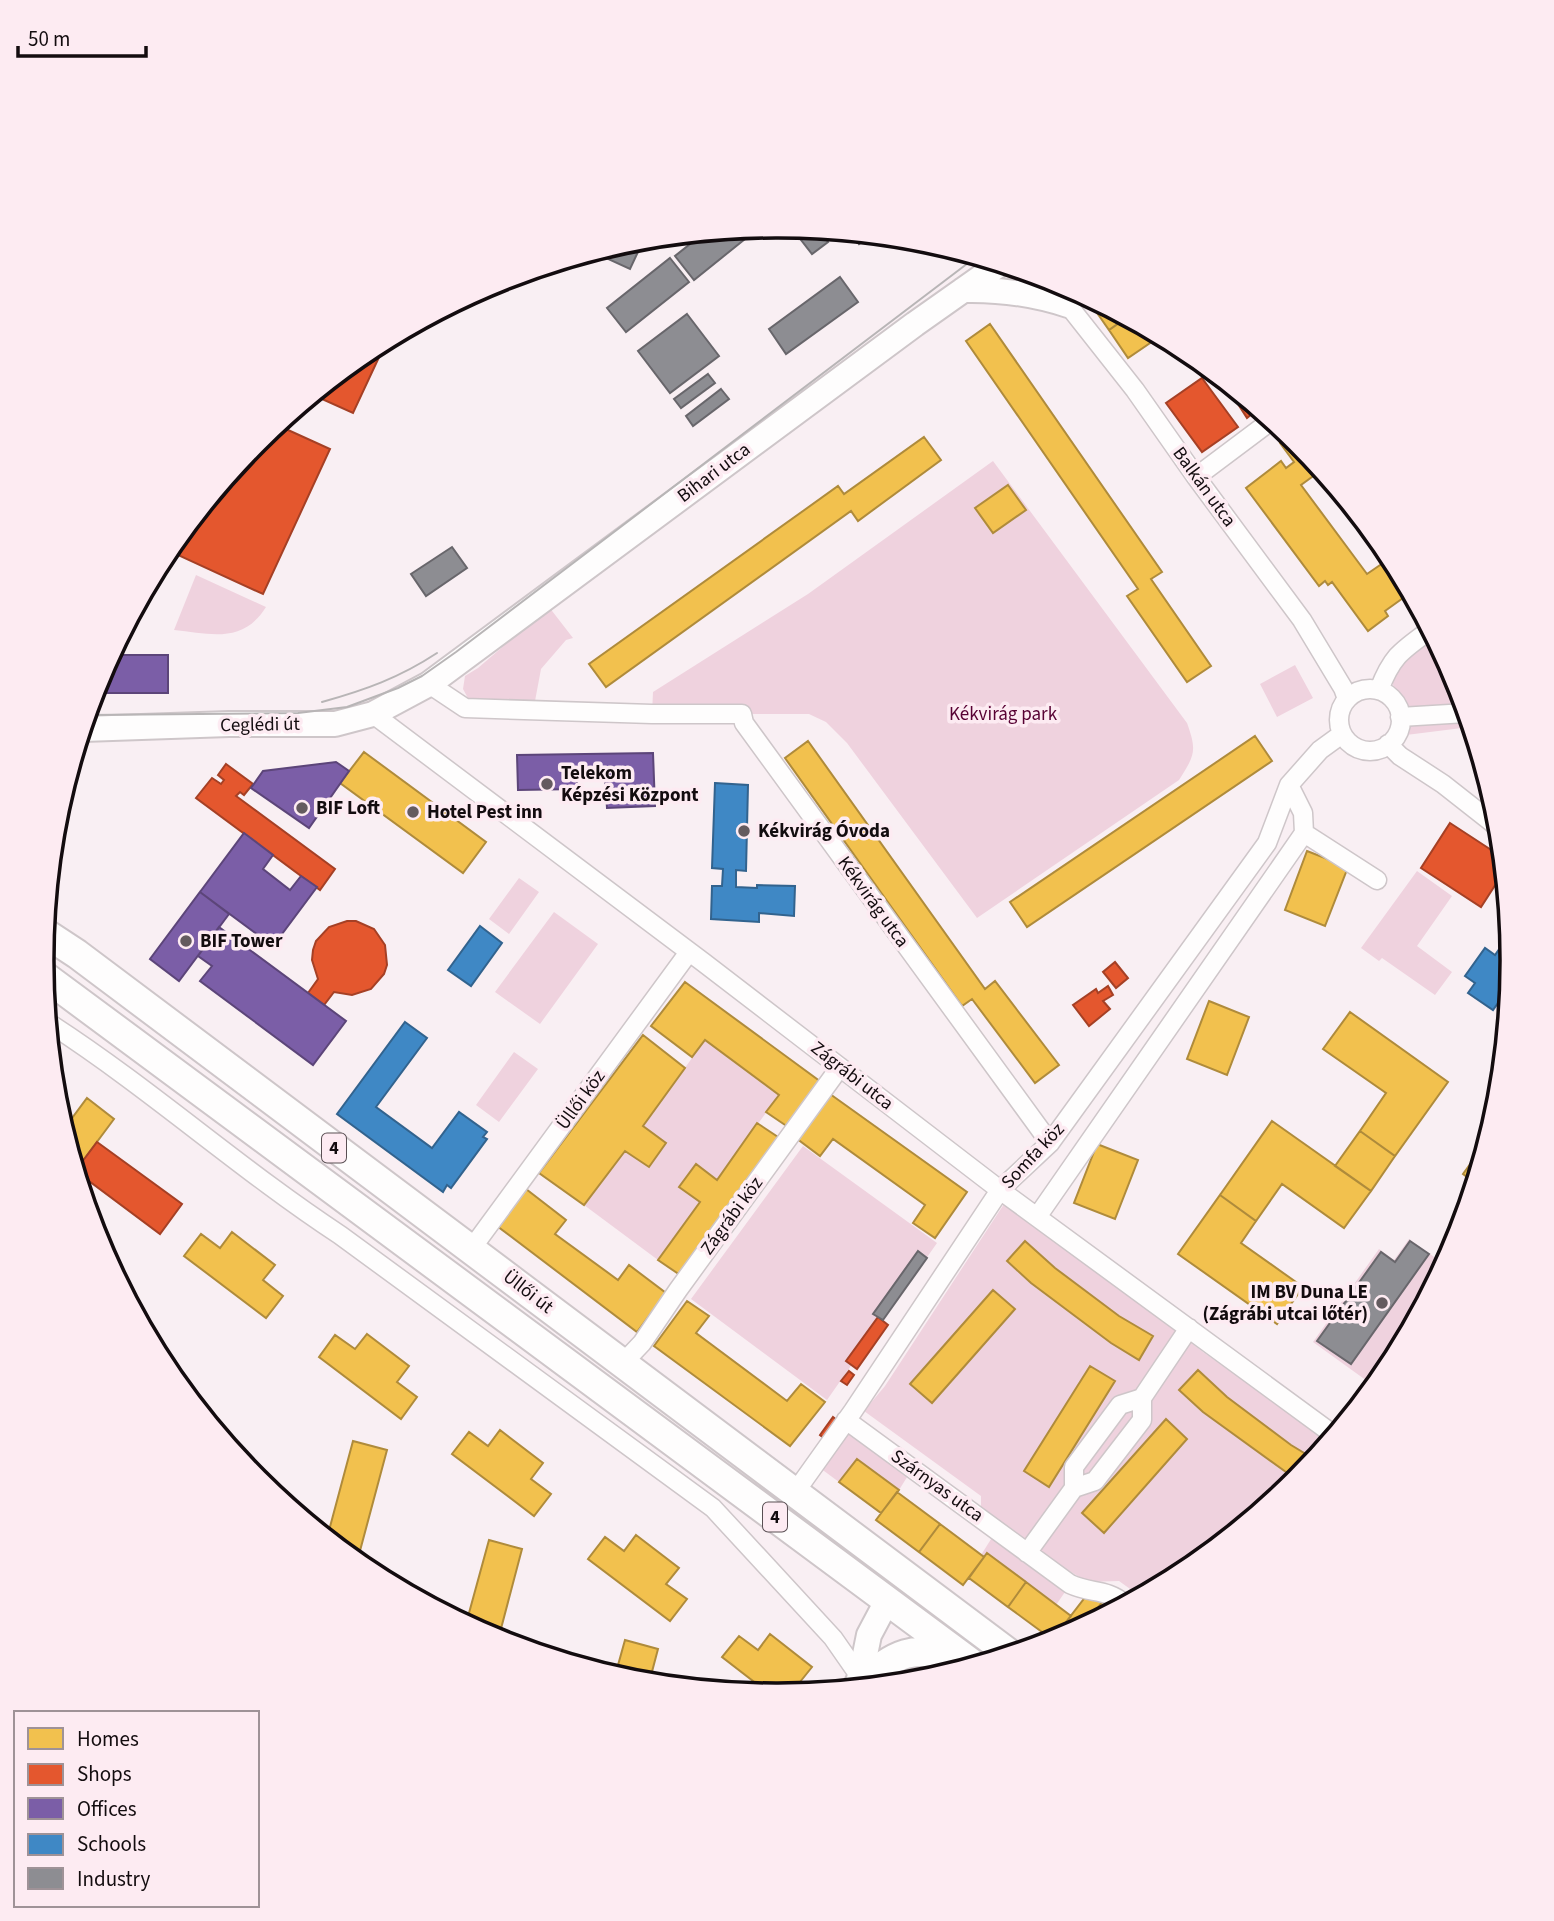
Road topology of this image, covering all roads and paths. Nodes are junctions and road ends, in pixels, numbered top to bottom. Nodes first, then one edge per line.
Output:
1 (991, 270) edge
2 (963, 290) junction
3 (1063, 297) edge
4 (1068, 305) junction
5 (1264, 426) edge
6 (1196, 477) junction
7 (1422, 636) edge
8 (429, 684) junction
9 (1379, 690) junction
10 (1347, 699) junction
11 (373, 714) junction
12 (1456, 714) edge
13 (1400, 717) junction
14 (93, 729) edge
15 (1342, 734) junction
16 (1388, 744) junction
17 (1289, 785) junction
18 (1486, 818) edge
19 (1304, 833) junction
20 (1377, 880) dead end
21 (55, 939) edge
22 (689, 951) junction
23 (55, 983) edge
24 (73, 996) junction
25 (57, 1019) edge
26 (58, 1032) edge
27 (840, 1067) junction
28 (1050, 1143) junction
29 (1000, 1190) junction
30 (1037, 1217) junction
31 (472, 1248) junction
32 (1189, 1328) junction
33 (623, 1363) junction
34 (1142, 1398) junction
35 (846, 1420) junction
36 (1326, 1429) edge
37 (1074, 1488) junction
38 (796, 1491) junction
39 (1027, 1553) junction
40 (893, 1566) junction
41 (932, 1596) junction
42 (1116, 1598) edge
43 (887, 1601) junction
44 (1001, 1647) edge
45 (963, 1659) edge
46 (957, 1660) edge
47 (868, 1677) edge
48 (857, 1678) edge
49 (860, 1678) edge

1 - 2 street, Bihari utca
2 - 4 street
2 - 8 street, Bihari utca
3 - 4 street, Balkán utca
4 - 6 street, Balkán utca
5 - 6 street
6 - 10 street, Balkán utca
7 - 9 street
8 - 11 street, Ceglédi út
8 - 28 street, Kékvirág utca
9 - 10 street
9 - 13 street
10 - 15 street
11 - 14 street, Ceglédi út
11 - 22 street, Zágrábi utca
12 - 13 street
13 - 16 street
15 - 16 street
15 - 17 street, Somfa köz
16 - 18 street
17 - 19 street
17 - 28 street, Somfa köz
19 - 20 street
19 - 30 street, Somfa köz
21 - 31 main road, Üllői út / 4
22 - 27 street, Zágrábi utca
22 - 31 street, Üllői köz
23 - 24 main road, Üllői út / 4
24 - 25 street
24 - 43 main road, Üllői út / 4
26 - 48 street
27 - 29 street, Zágrábi utca
27 - 33 street, Zágrábi köz
28 - 29 street, Somfa köz
29 - 30 street, Zágrábi utca
29 - 35 street, Somfa köz
30 - 32 street, Zágrábi utca
31 - 33 main road, Üllői út / 4
32 - 34 street
32 - 36 street, Zágrábi utca
33 - 38 main road, Üllői út / 4
34 - 37 street
34 - 37 street
35 - 38 street, Somfa köz
35 - 39 street, Szárnyas utca
37 - 39 street
38 - 40 main road, Üllői út / 4
39 - 42 street, Szárnyas utca
40 - 41 main road, Üllői út / 4
40 - 43 main road
41 - 43 main road
41 - 44 main road, Üllői út / 4
43 - 45 main road, Üllői út / 4
43 - 49 street
46 - 47 main road

